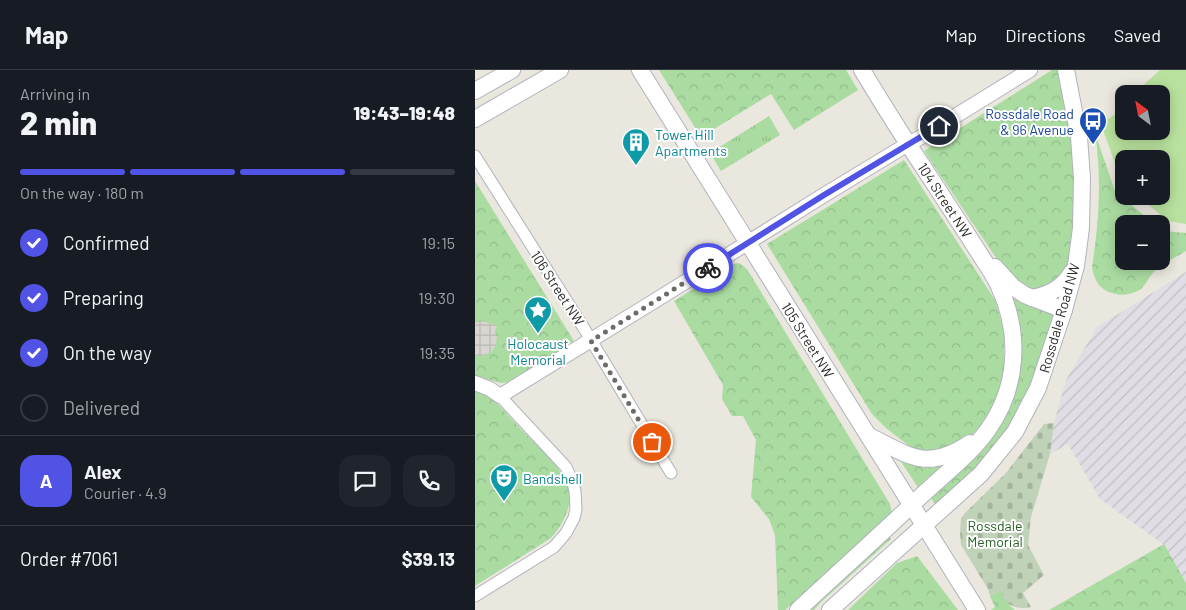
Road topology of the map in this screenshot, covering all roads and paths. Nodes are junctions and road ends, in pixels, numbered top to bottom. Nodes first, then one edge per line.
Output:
1 (512, 70) edge
2 (561, 70) edge
3 (639, 70) edge
4 (862, 70) edge
5 (1030, 70) edge
6 (1066, 70) edge
7 (475, 91) edge
8 (475, 119) edge
9 (908, 144) junction
10 (475, 156) edge
11 (747, 242) junction
12 (980, 255) junction
13 (1075, 266) junction
14 (1032, 298) junction
15 (1064, 310) junction
16 (591, 341) junction
17 (475, 383) edge
18 (500, 396) junction
19 (988, 430) junction
20 (867, 435) junction
21 (671, 473) dead end
22 (912, 505) junction
23 (924, 525) junction
24 (475, 596) edge
25 (798, 610) edge
26 (830, 610) edge
27 (977, 610) edge

1 - 7 main road
2 - 8 main road
3 - 11 main road, 105 Street NW
4 - 9 main road, 104 Street NW
5 - 9 street
6 - 13 main road, Rossdale Road NW
9 - 11 street
9 - 12 main road, 104 Street NW
10 - 16 street, 106 Street NW
11 - 16 street
11 - 20 main road, 105 Street NW
12 - 14 main road
12 - 19 main road
13 - 14 main road
13 - 15 main road, Rossdale Road NW
14 - 15 main road
15 - 23 main road, Rossdale Road NW
16 - 18 street
16 - 21 street, 106 Street NW
17 - 18 street
18 - 24 street
19 - 20 main road
19 - 22 main road
20 - 22 main road, 105 Street NW
22 - 23 main road, 105 Street NW
22 - 25 main road
23 - 26 main road, Rossdale Road NW
23 - 27 main road, 105 Street NW

